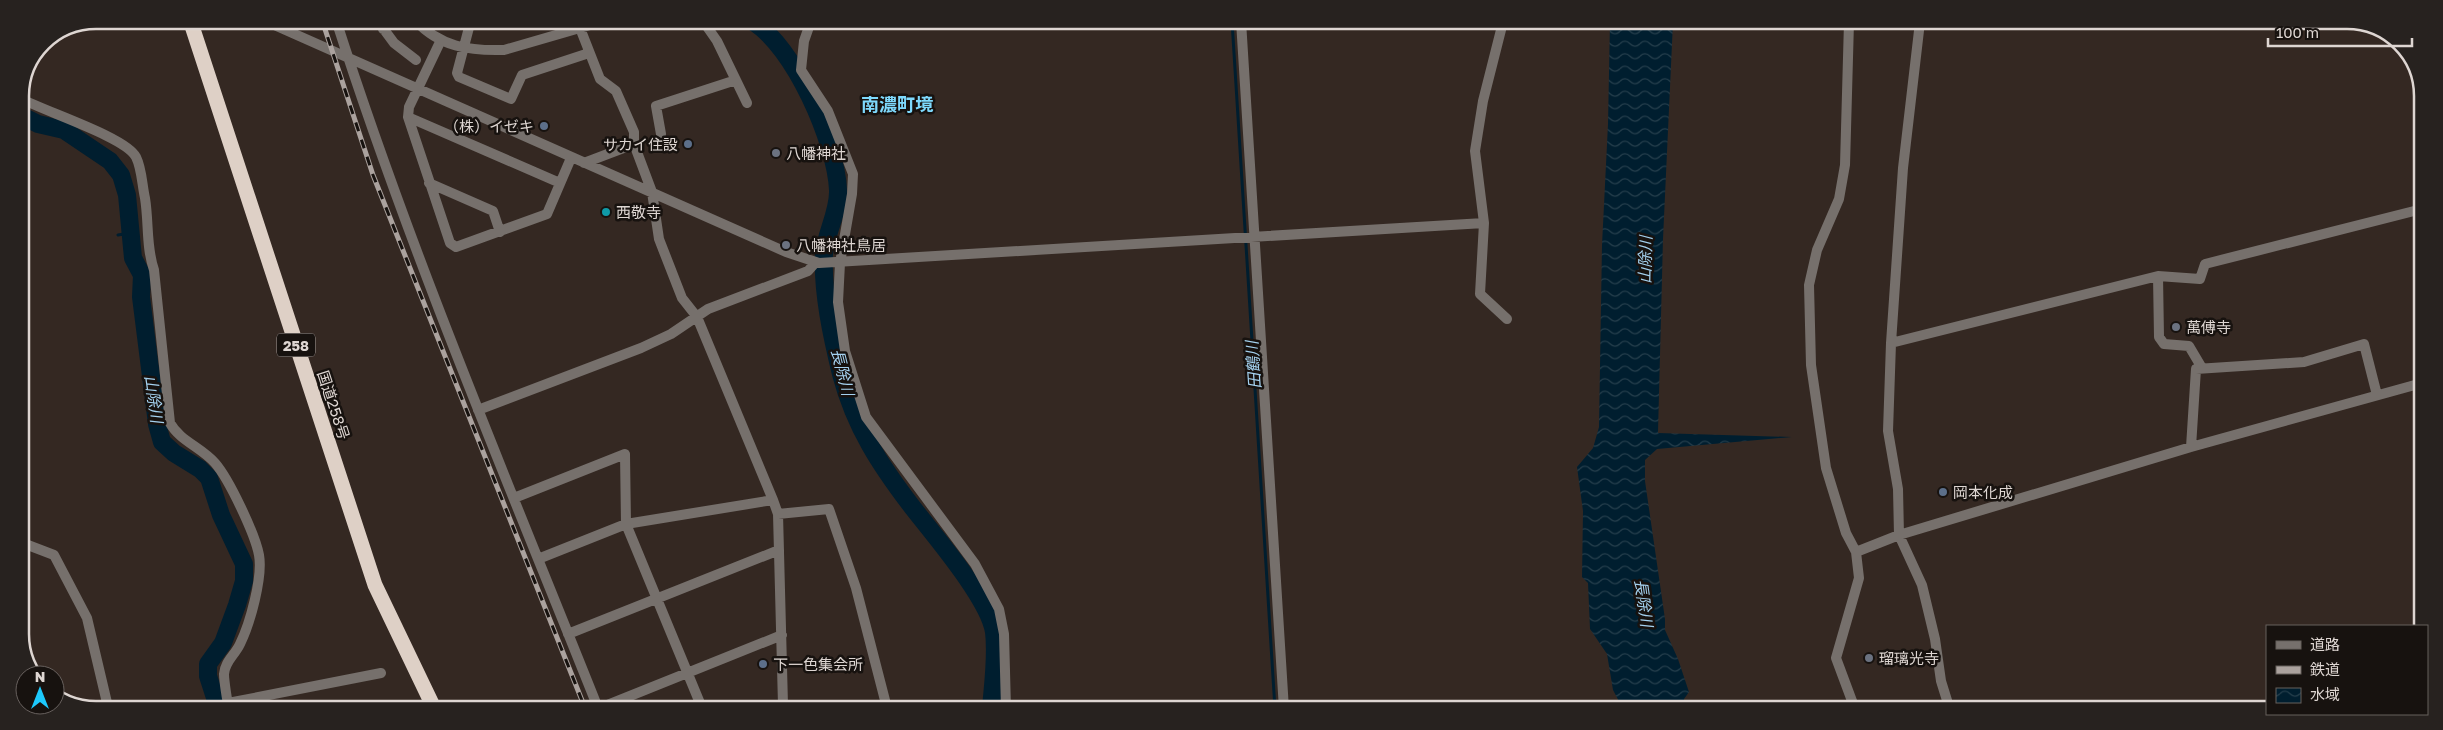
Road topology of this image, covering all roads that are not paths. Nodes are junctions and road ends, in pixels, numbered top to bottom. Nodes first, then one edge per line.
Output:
1 (193, 29) edge
2 (283, 29) edge
3 (339, 29) edge
4 (425, 29) edge
5 (469, 29) edge
6 (577, 29) edge
7 (580, 29) edge
8 (709, 29) edge
9 (808, 29) edge
10 (1242, 29) edge
11 (1501, 29) edge
12 (1849, 29) edge
13 (1919, 29) edge
14 (383, 30) edge
15 (441, 40) junction
16 (465, 49) junction
17 (589, 53) junction
18 (349, 59) junction
19 (416, 60) dead end
20 (736, 80) junction
21 (418, 90) junction
22 (29, 103) edge
23 (748, 104) dead end
24 (408, 117) junction
25 (661, 134) dead end
26 (634, 144) junction
27 (571, 158) junction
28 (584, 163) junction
29 (429, 183) junction
30 (560, 183) junction
31 (652, 192) junction
32 (2414, 211) edge
33 (1484, 223) junction
34 (500, 232) junction
35 (1248, 236) junction
36 (817, 263) junction
37 (837, 263) junction
38 (2158, 276) junction
39 (697, 316) junction
40 (1507, 319) dead end
41 (1891, 343) junction
42 (2202, 368) junction
43 (2414, 385) edge
44 (2376, 395) junction
45 (478, 410) junction
46 (2191, 448) junction
47 (514, 498) junction
48 (774, 500) junction
49 (778, 514) junction
50 (626, 524) junction
51 (1898, 535) junction
52 (29, 545) edge
53 (779, 550) junction
54 (1856, 552) junction
55 (538, 559) junction
56 (657, 597) junction
57 (568, 634) junction
58 (782, 636) junction
59 (381, 673) dead end
60 (688, 673) junction
61 (107, 701) edge
62 (227, 701) edge
63 (251, 701) edge
64 (431, 701) edge
65 (596, 701) edge
66 (617, 701) edge
67 (699, 701) edge
68 (784, 701) edge
69 (885, 701) edge
70 (1006, 701) edge
71 (1283, 701) edge
72 (1851, 701) edge
73 (1948, 701) edge

1 - 64 highway, 国道258号 / 258
2 - 18 street
3 - 18 street
4 - 15 street
5 - 16 street
6 - 16 street
7 - 17 street
8 - 20 street
9 - 37 street
10 - 35 street
11 - 33 street
12 - 54 street
13 - 41 street
14 - 19 street
15 - 16 street
15 - 21 street
16 - 17 street
17 - 26 street
18 - 21 street
18 - 45 street
20 - 23 street
20 - 25 street
21 - 24 street
21 - 27 street
22 - 62 street
24 - 29 street
24 - 30 street
26 - 28 street
26 - 31 street
27 - 28 street
27 - 30 street
28 - 31 street
29 - 34 street
29 - 34 street
30 - 34 street
31 - 36 street
31 - 39 street
32 - 38 street
33 - 35 street
33 - 40 street
35 - 37 street
35 - 71 street
36 - 37 street
36 - 39 street
37 - 70 street
38 - 41 street
38 - 42 street
39 - 45 street
39 - 48 street
41 - 51 street
42 - 44 street
42 - 46 street
43 - 44 street
44 - 46 street
45 - 47 street
46 - 51 street
47 - 50 street
47 - 55 street
48 - 49 street
48 - 50 street
49 - 53 street
49 - 69 street
50 - 55 street
50 - 56 street
51 - 54 street
51 - 73 street
52 - 61 street
53 - 56 street
53 - 58 street
54 - 72 street
55 - 57 street
56 - 57 street
56 - 60 street
57 - 65 street
58 - 60 street
58 - 68 street
59 - 63 street
60 - 66 street
60 - 67 street

